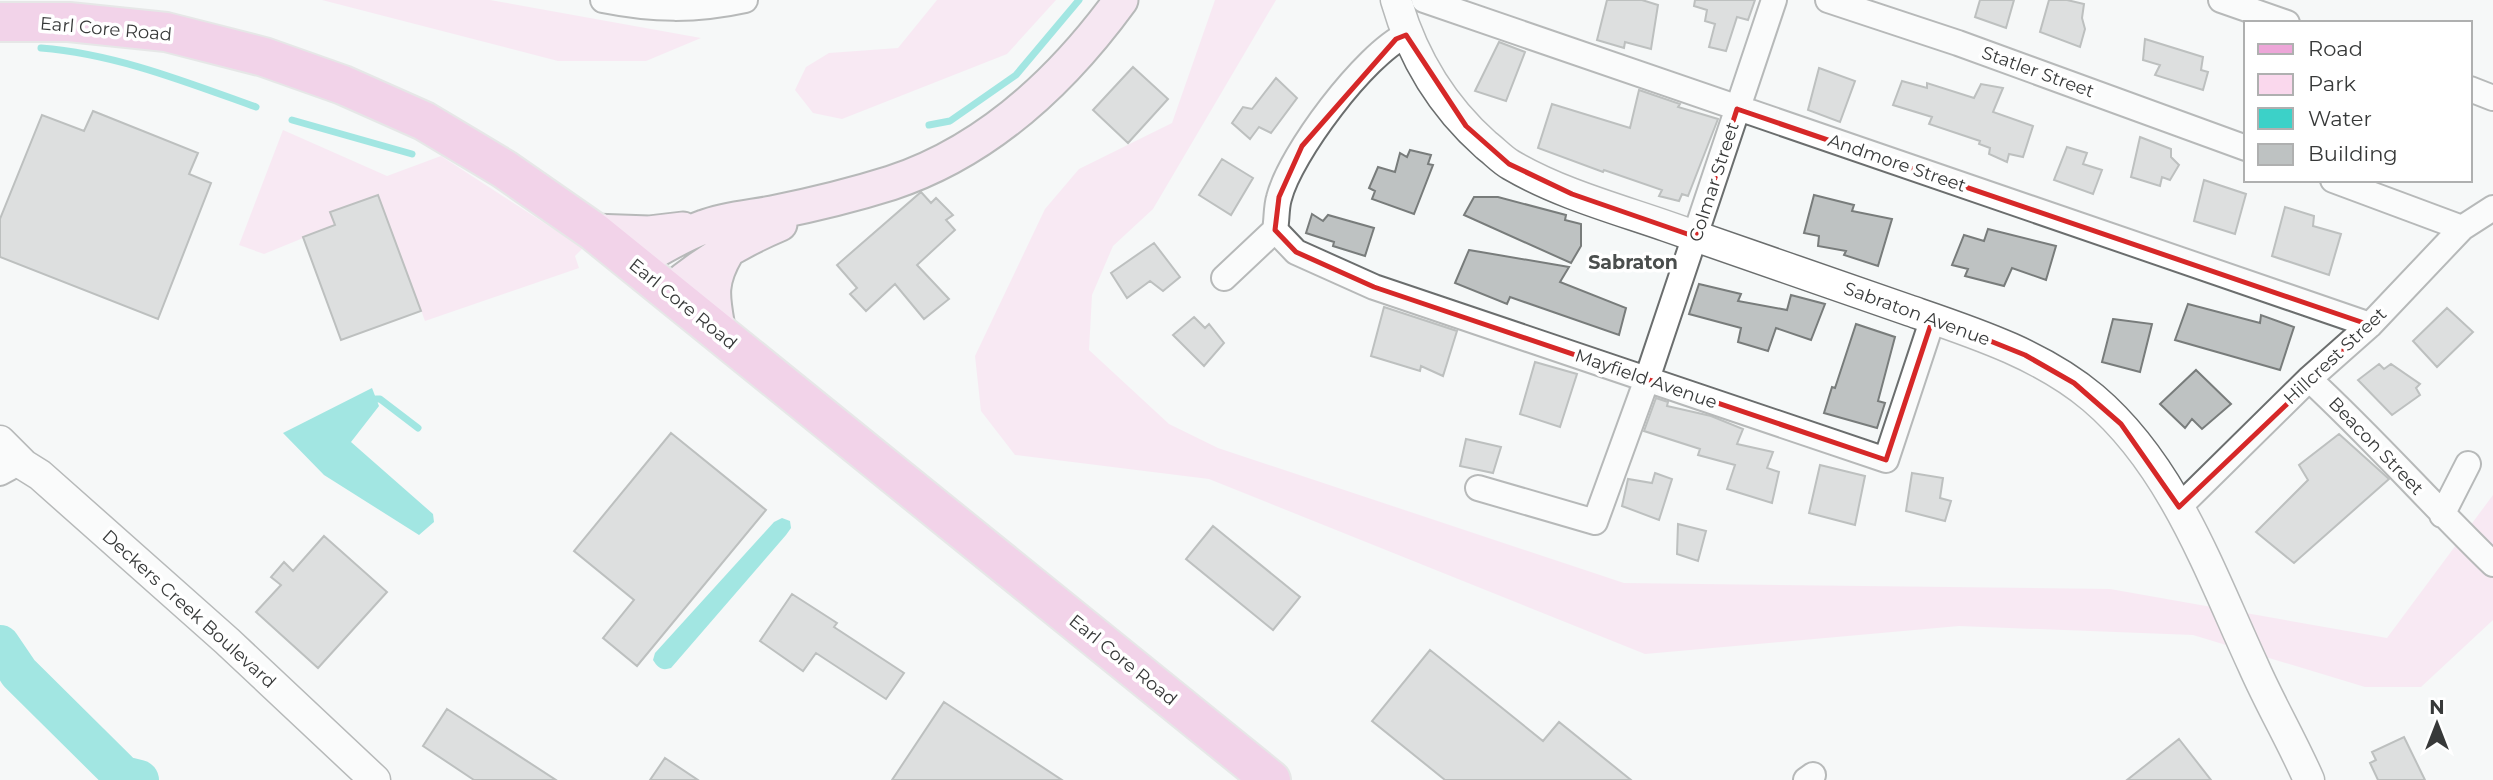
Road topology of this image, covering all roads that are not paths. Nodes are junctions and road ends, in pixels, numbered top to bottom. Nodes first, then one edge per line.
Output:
1 (603, 0) edge
2 (745, 0) edge
3 (1121, 0) edge
4 (1396, 0) edge
5 (1424, 0) edge
6 (1774, 0) edge
7 (1828, 0) edge
8 (2221, 0) edge
9 (2281, 21) edge
10 (0, 22) edge
11 (1406, 35) junction
12 (2472, 90) edge
13 (2493, 97) edge
14 (1737, 109) junction
15 (2244, 147) edge
16 (2338, 182) edge
17 (843, 196) junction
18 (2493, 208) edge
19 (706, 226) junction
20 (2462, 228) junction
21 (1275, 230) junction
22 (593, 231) junction
23 (1696, 237) junction
24 (727, 252) junction
25 (633, 264) junction
26 (1224, 278) dead end
27 (669, 292) junction
28 (1933, 318) junction
29 (2370, 325) junction
30 (719, 333) junction
31 (1647, 379) junction
32 (2309, 379) junction
33 (0, 441) edge
34 (2468, 464) dead end
35 (12, 469) edge
36 (1478, 488) dead end
37 (2179, 507) junction
38 (2442, 514) junction
39 (2493, 565) edge
40 (375, 780) edge
41 (1271, 780) edge
42 (2309, 780) edge

1 - 2 street
3 - 17 main road
4 - 11 street, Sabraton Avenue
5 - 14 street, Andmore Street
6 - 14 street, Colmar Street
7 - 15 street, Statler Street
8 - 9 street
10 - 22 main road, Earl Core Road
11 - 21 street
11 - 23 street, Sabraton Avenue
12 - 13 street
14 - 23 street, Colmar Street
14 - 29 street, Andmore Street
16 - 20 street
17 - 19 main road
17 - 24 main road
18 - 20 street, Hillcrest Street
19 - 22 main road
19 - 25 main road
20 - 29 street, Hillcrest Street
21 - 26 street
21 - 31 street, Mayfield Avenue
22 - 25 main road, Earl Core Road
23 - 28 street, Sabraton Avenue
23 - 31 street, Colmar Street
24 - 27 main road
24 - 30 main road
25 - 27 main road, Earl Core Road
27 - 30 main road, Earl Core Road
28 - 31 street, Mayfield Avenue
28 - 37 street, Sabraton Avenue
29 - 32 street, Hillcrest Street
30 - 41 main road, Earl Core Road
31 - 36 street, Colmar Street
32 - 37 street, Hillcrest Street
32 - 38 street, Beacon Street
33 - 35 street, Deckers Creek Boulevard
34 - 38 street
35 - 40 street, Deckers Creek Boulevard
37 - 42 street, Sabraton Avenue
38 - 39 street, Beacon Street

